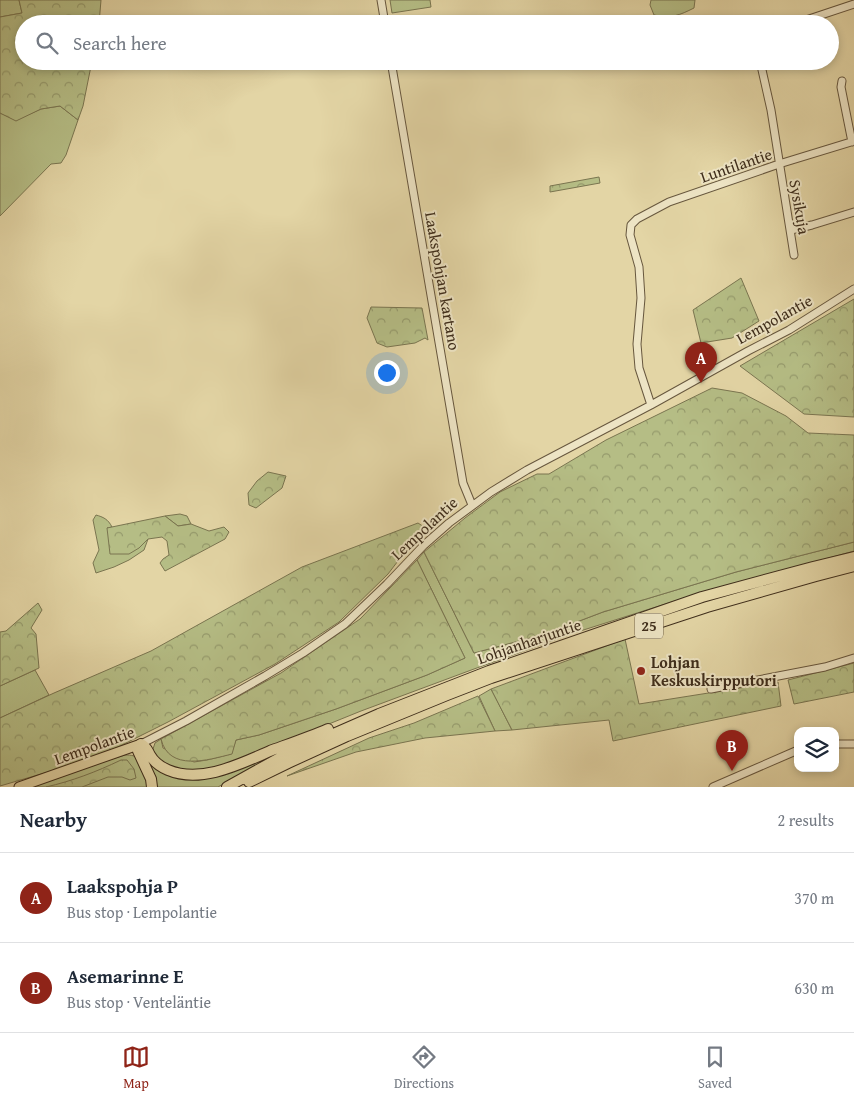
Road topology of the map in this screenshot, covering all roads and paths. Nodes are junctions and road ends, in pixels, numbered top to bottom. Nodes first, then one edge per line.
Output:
1 (381, 0) edge
2 (854, 4) edge
3 (384, 15) edge
4 (821, 15) edge
5 (393, 70) edge
6 (762, 70) edge
7 (842, 80) dead end
8 (853, 141) edge
9 (779, 164) junction
10 (854, 212) edge
11 (791, 230) junction
12 (794, 256) dead end
13 (854, 289) edge
14 (650, 405) junction
15 (472, 505) junction
16 (854, 557) edge
17 (854, 566) edge
18 (854, 658) edge
19 (711, 689) dead end
20 (379, 714) junction
21 (141, 744) junction
22 (839, 744) edge
23 (854, 744) edge
24 (794, 752) edge
25 (19, 787) edge
26 (152, 787) edge
27 (227, 787) edge
28 (240, 787) edge
29 (713, 787) edge

1 - 3 street
2 - 4 street
5 - 15 street, Laakspohjan kartano
6 - 9 street, Sysikuja
7 - 8 street
8 - 9 street, Luntilantie
9 - 11 street, Sysikuja
9 - 14 street, Luntilantie
10 - 11 street
11 - 12 street, Sysikuja
13 - 14 street, Lempolantie
14 - 15 street, Lempolantie
15 - 21 street, Lempolantie
16 - 20 highway, Lohjanharjuntie / 25
17 - 28 highway, Lohjanharjuntie / 25
18 - 19 street
20 - 21 highway
20 - 27 highway, Lohjanharjuntie / 25
21 - 25 main road, Lempolantie
21 - 26 highway
22 - 23 street
24 - 29 street

